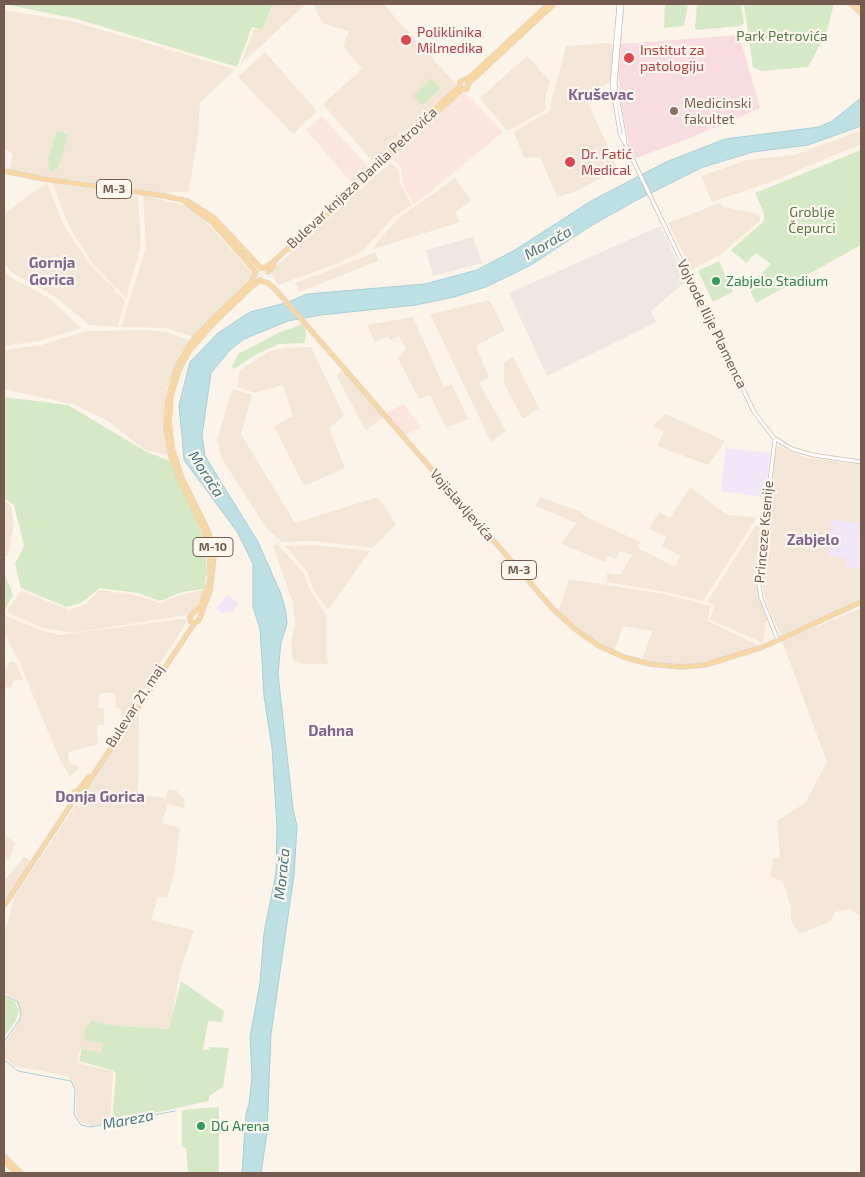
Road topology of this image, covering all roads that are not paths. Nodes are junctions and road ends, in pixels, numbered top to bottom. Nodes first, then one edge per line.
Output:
1 (549, 4) edge
2 (554, 4) edge
3 (621, 4) edge
4 (851, 4) edge
5 (861, 13) edge
6 (467, 82) junction
7 (460, 89) junction
8 (4, 172) edge
9 (184, 201) junction
10 (265, 271) junction
11 (256, 274) junction
12 (261, 280) junction
13 (274, 288) junction
14 (217, 317) junction
15 (776, 440) junction
16 (861, 462) edge
17 (861, 602) edge
18 (194, 613) junction
19 (199, 617) junction
20 (192, 622) junction
21 (778, 640) junction
22 (79, 789) junction
23 (84, 792) junction
24 (73, 796) junction
25 (78, 800) junction
26 (4, 906) edge
27 (4, 911) edge
28 (4, 1156) edge
29 (4, 1161) edge
30 (17, 1173) edge
31 (22, 1173) edge

1 - 6 main road, Bulevar knjaza Danila Petrovića
2 - 6 main road, Bulevar knjaza Danila Petrovića
3 - 15 street, Vojvode Ilije Plamenca
4 - 5 main road
6 - 7 main road, Bulevar knjaza Danila Petrovića
6 - 7 main road, Bulevar knjaza Danila Petrovića
7 - 10 main road, Bulevar knjaza Danila Petrovića
8 - 9 main road, M-3
9 - 10 main road, M-3
9 - 11 main road, M-3
10 - 11 main road, Bulevar 21. maj
10 - 12 main road, Bulevar 21. maj
10 - 13 main road, M-3
11 - 12 main road, M-3
11 - 14 main road, Bulevar 21. maj / M-10
12 - 13 main road, M-3
12 - 14 main road, Bulevar 21. maj / M-10
13 - 21 main road, Vojislavljevića / M-3
14 - 18 main road, Bulevar 21. maj / M-10
14 - 19 main road, Bulevar 21. maj / M-10
15 - 16 street
15 - 21 street, Princeze Ksenije
17 - 21 main road, Vojislavljevića / M-3
18 - 19 main road
18 - 20 main road, Bulevar 21. maj / M-10
19 - 20 main road, Bulevar 21. maj / M-10
20 - 22 main road, Bulevar 21. maj / M-10
20 - 23 main road, Bulevar 21. maj / M-10
22 - 23 main road
22 - 24 main road, Bulevar 21. maj / M-10
23 - 25 main road, Bulevar 21. maj / M-10
24 - 25 main road
24 - 26 main road, Bulevar 21. maj / M-10
25 - 27 main road, Bulevar 21. maj / M-10
28 - 31 main road
29 - 30 main road

